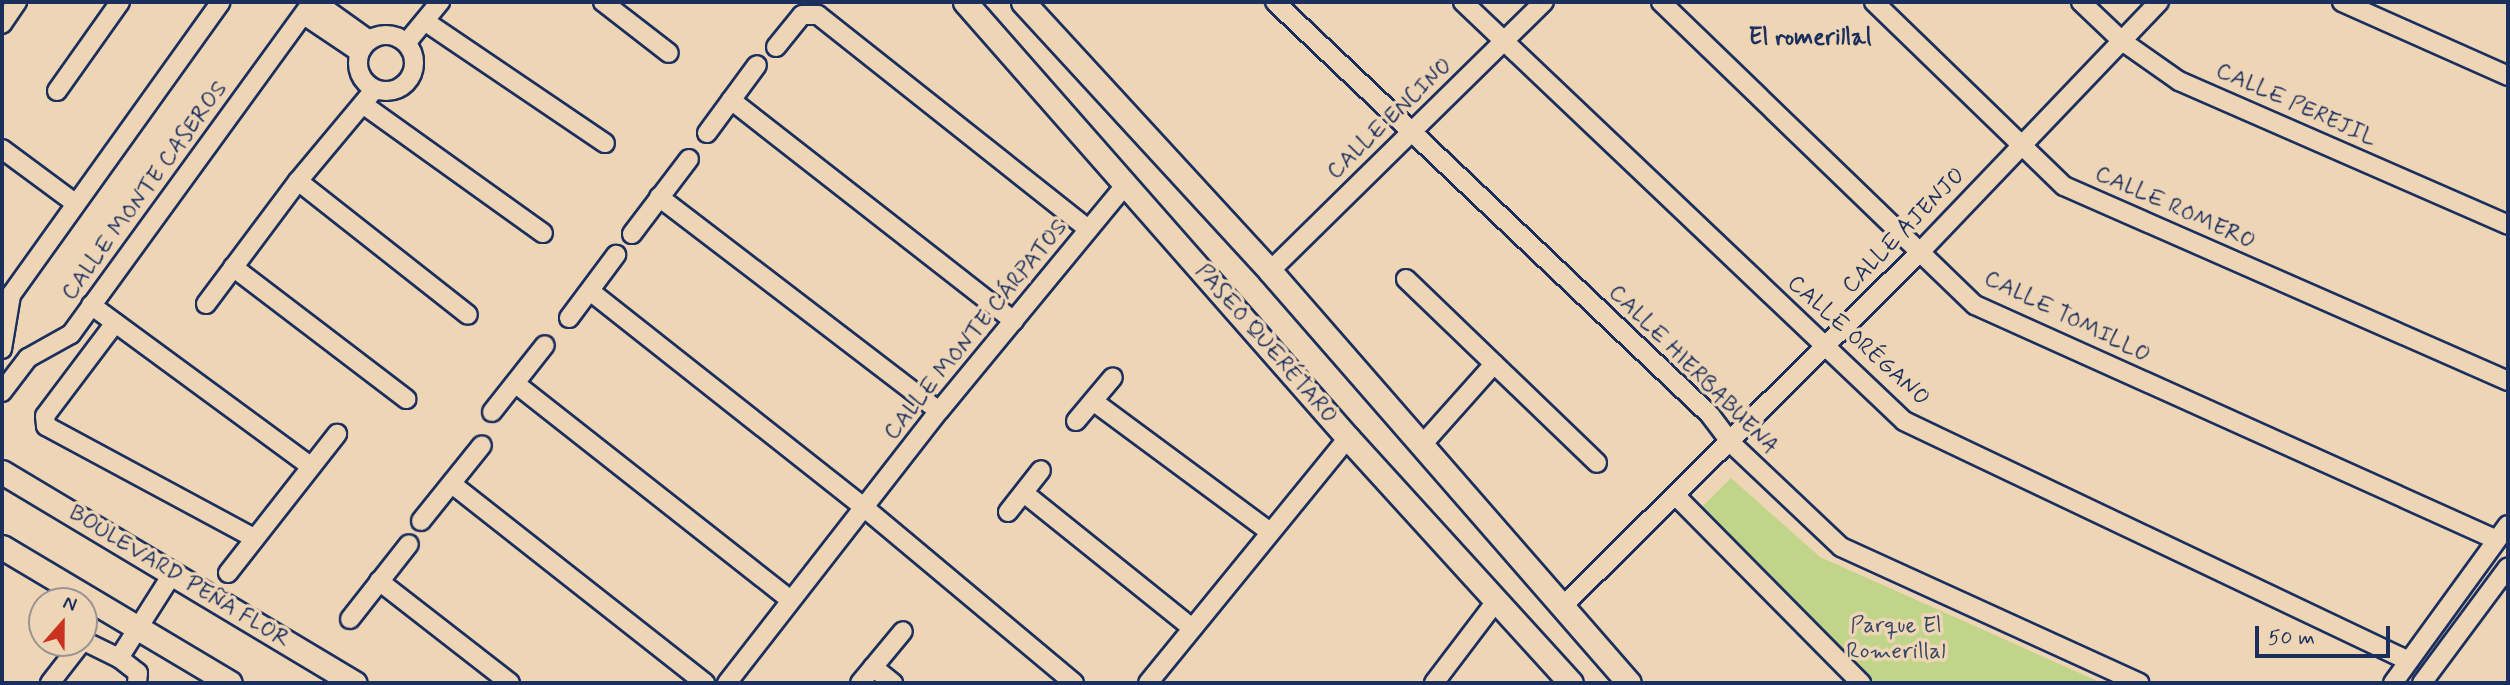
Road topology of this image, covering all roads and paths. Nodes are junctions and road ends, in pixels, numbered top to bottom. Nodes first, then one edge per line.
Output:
1 (17, 2) edge
2 (120, 2) edge
3 (222, 2) edge
4 (440, 2) edge
5 (603, 2) edge
6 (965, 2) edge
7 (1023, 2) edge
8 (1275, 2) edge
9 (1463, 2) edge
10 (1544, 2) edge
11 (1661, 2) edge
12 (1874, 2) edge
13 (2081, 2) edge
14 (2159, 2) edge
15 (2342, 2) edge
16 (311, 6) edge
17 (426, 22) junction
18 (2, 24) edge
19 (2122, 41) junction
20 (407, 42) junction
21 (1505, 42) junction
22 (364, 46) junction
23 (776, 47) dead end
24 (669, 53) dead end
25 (757, 65) dead end
26 (2508, 76) edge
27 (374, 90) junction
28 (57, 91) dead end
29 (731, 100) junction
30 (364, 106) junction
31 (1411, 132) junction
32 (706, 133) dead end
33 (605, 143) dead end
34 (2020, 144) junction
35 (2, 149) edge
36 (689, 159) dead end
37 (298, 181) junction
38 (1126, 184) junction
39 (659, 197) junction
40 (75, 203) junction
41 (2508, 225) edge
42 (1088, 229) junction
43 (543, 233) dead end
44 (632, 234) dead end
45 (1920, 252) junction
46 (616, 255) dead end
47 (233, 267) junction
48 (1270, 271) junction
49 (1406, 279) dead end
50 (590, 291) junction
51 (7, 292) edge
52 (206, 304) dead end
53 (92, 305) junction
54 (468, 315) dead end
55 (569, 318) dead end
56 (1014, 321) junction
57 (115, 323) junction
58 (545, 345) dead end
59 (4, 346) edge
60 (1825, 348) junction
61 (28, 358) junction
62 (1494, 364) junction
63 (1113, 377) dead end
64 (2508, 381) edge
65 (516, 384) junction
66 (2, 392) edge
67 (406, 399) dead end
68 (1093, 401) junction
69 (939, 411) junction
70 (492, 412) dead end
71 (1076, 421) dead end
72 (337, 434) dead end
73 (1348, 438) junction
74 (1731, 443) junction
75 (482, 445) dead end
76 (1421, 446) junction
77 (1597, 463) dead end
78 (310, 466) junction
79 (1041, 470) dead end
80 (2, 472) edge
81 (452, 484) junction
82 (1024, 493) junction
83 (1677, 497) junction
84 (866, 509) junction
85 (1008, 512) dead end
86 (421, 521) dead end
87 (2508, 524) edge
88 (1269, 531) junction
89 (254, 538) junction
90 (2495, 539) junction
91 (409, 544) dead end
92 (2, 547) edge
93 (2508, 567) edge
94 (173, 573) junction
95 (228, 573) dead end
96 (379, 581) junction
97 (790, 600) junction
98 (1497, 600) junction
99 (1561, 608) junction
100 (350, 619) dead end
101 (138, 628) junction
102 (1192, 628) junction
103 (903, 631) dead end
104 (98, 649) edge
105 (71, 657) edge
106 (119, 658) junction
107 (2409, 661) junction
108 (873, 667) junction
109 (50, 683) edge
110 (137, 683) edge
111 (230, 683) edge
112 (355, 683) edge
113 (510, 683) edge
114 (705, 683) edge
115 (727, 683) edge
116 (860, 683) edge
117 (893, 683) edge
118 (1074, 683) edge
119 (1148, 683) edge
120 (1434, 683) edge
121 (1571, 683) edge
122 (1629, 683) edge
123 (1861, 683) edge
124 (2139, 683) edge
125 (2393, 683) edge
126 (2422, 683) edge

1 - 18 street
2 - 28 street
3 - 40 street, CALLE MONTE CASEROS
4 - 17 street
5 - 24 street
6 - 38 main road, PASEO QUERÉTARO
7 - 48 main road
8 - 31 street, CALLE HIERBABUENA
9 - 21 street, CALLE ORÉGANO
10 - 21 street, CALLE ENCINO
11 - 45 street, CALLE TOMILLO
12 - 34 street, CALLE ROMERO
13 - 19 street, CALLE PEREJIL
14 - 19 street, CALLE AJENJO
15 - 26 street
16 - 22 street
16 - 53 street, CALLE MONTE CASEROS
17 - 20 street
17 - 33 street
19 - 34 street, CALLE AJENJO
19 - 41 street, CALLE PEREJIL
20 - 22 street
20 - 27 street
21 - 31 street, CALLE ENCINO
21 - 60 street, CALLE ORÉGANO
22 - 27 street
23 - 42 street
25 - 29 street
27 - 30 street
29 - 32 street
29 - 56 street
30 - 37 street
30 - 43 street
31 - 48 street, CALLE ENCINO
31 - 74 street, CALLE HIERBABUENA
34 - 45 street, CALLE AJENJO
34 - 64 street, CALLE ROMERO
35 - 40 street
36 - 39 street
37 - 47 street
37 - 54 street
38 - 42 street, CALLE MONTE CÁRPATOS
38 - 73 main road, PASEO QUERÉTARO
39 - 44 street
39 - 69 street
40 - 51 street, CALLE MONTE CASEROS
42 - 56 street, CALLE MONTE CÁRPATOS
45 - 60 street, CALLE AJENJO
45 - 90 street, CALLE TOMILLO
46 - 50 street
47 - 52 street
47 - 67 street
48 - 76 main road
49 - 62 street
50 - 55 street
50 - 84 street
51 - 59 street, CALLE MONTE CASEROS
53 - 57 street
53 - 61 street, CALLE MONTE CASEROS
56 - 69 street, CALLE MONTE CÁRPATOS
57 - 78 street
57 - 89 street
58 - 65 street
59 - 61 street
60 - 74 street, CALLE AJENJO
60 - 107 street, CALLE ORÉGANO
61 - 66 street, CALLE MONTE CASEROS
62 - 76 street
62 - 77 street
63 - 68 street
65 - 70 street
65 - 97 street
68 - 71 street
68 - 88 street
69 - 84 street, CALLE MONTE CÁRPATOS
72 - 78 street
73 - 88 street
73 - 98 main road, PASEO QUERÉTARO
74 - 83 street, CALLE AJENJO
74 - 124 street, CALLE HIERBABUENA
75 - 81 street
76 - 99 main road
78 - 89 street
79 - 82 street
80 - 94 main road, BOULEVARD PEÑA FLOR
81 - 86 street
81 - 114 street
82 - 85 street
82 - 102 street
83 - 99 street, CALLE AJENJO
83 - 123 street
84 - 97 street, CALLE MONTE CÁRPATOS
84 - 118 street
87 - 90 street
88 - 102 street
89 - 95 street
90 - 107 street
91 - 96 street
92 - 101 main road
93 - 126 street
94 - 101 street
94 - 112 main road, BOULEVARD PEÑA FLOR
96 - 100 street
96 - 113 street
97 - 115 street, CALLE MONTE CÁRPATOS
98 - 120 street
98 - 121 main road, PASEO QUERÉTARO
99 - 122 main road
101 - 106 street
101 - 111 main road
102 - 119 street
103 - 108 street
104 - 106 street
105 - 109 street
106 - 110 street
107 - 125 street
108 - 116 street
108 - 117 street

